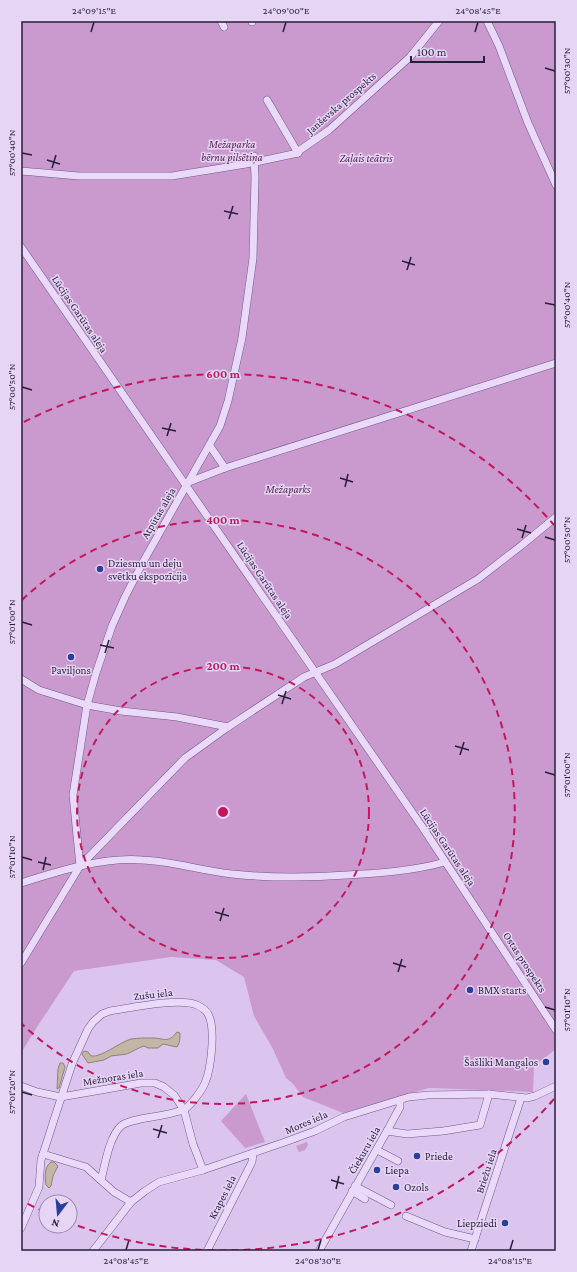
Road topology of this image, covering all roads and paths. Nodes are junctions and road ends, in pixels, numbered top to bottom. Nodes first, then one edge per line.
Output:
1 (439, 21) edge
2 (487, 21) edge
3 (267, 100) dead end
4 (298, 153) junction
5 (254, 159) junction
6 (21, 171) edge
7 (556, 185) edge
8 (21, 247) edge
9 (556, 363) edge
10 (210, 446) junction
11 (224, 468) junction
12 (188, 484) junction
13 (556, 517) edge
14 (314, 673) junction
15 (21, 679) edge
16 (87, 706) junction
17 (228, 727) junction
18 (445, 862) junction
19 (80, 866) junction
20 (21, 883) edge
21 (488, 927) joint
22 (21, 963) edge
23 (556, 1030) edge
24 (21, 1086) edge
25 (556, 1086) edge
26 (489, 1094) junction
27 (61, 1097) junction
28 (521, 1098) junction
29 (400, 1100) junction
30 (184, 1110) junction
31 (387, 1132) junction
32 (377, 1150) junction
33 (253, 1153) junction
34 (43, 1154) junction
35 (398, 1161) dead end
36 (203, 1170) junction
37 (100, 1180) junction
38 (354, 1189) junction
39 (365, 1199) dead end
40 (131, 1202) junction
41 (391, 1205) dead end
42 (406, 1216) dead end
43 (21, 1228) edge
44 (475, 1239) junction
45 (93, 1251) edge
46 (207, 1251) edge
47 (318, 1251) edge
48 (471, 1251) edge

1 - 4 street, Janševska prospekts
2 - 7 street
3 - 4 street
4 - 5 street, Janševska prospekts
5 - 6 street, Janševska prospekts
5 - 10 street, Atpūtas aleja
8 - 12 street, Lūcijas Garūtas aleja
9 - 11 street
10 - 11 street
10 - 12 street, Atpūtas aleja
11 - 12 street
12 - 14 street, Lūcijas Garūtas aleja
12 - 16 street, Atpūtas aleja
13 - 14 street
14 - 17 street
14 - 18 street, Lūcijas Garūtas aleja
15 - 16 street
16 - 17 street
16 - 19 street, Atpūtas aleja
17 - 19 street
18 - 19 street
18 - 21 street, Lūcijas Garūtas aleja
19 - 20 street
19 - 22 street
21 - 23 street, Ostas prospekts
24 - 27 street, Mežnoras iela
25 - 28 street, Mores iela
26 - 28 street, Mores iela
26 - 29 street, Mores iela
26 - 31 street
27 - 30 street, Mežnoras iela
27 - 30 street, Zušu iela
27 - 34 street, Zušu iela
28 - 44 street, Briežu iela
29 - 31 street, Čiekuru iela
29 - 33 street, Mores iela
30 - 36 street, Mežnoras iela
30 - 37 street
31 - 32 street, Čiekuru iela
32 - 35 street
32 - 38 street, Čiekuru iela
33 - 36 street, Mores iela
33 - 46 street, Krapes iela
34 - 37 street
34 - 43 street, Zušu iela
36 - 40 street, Mores iela
37 - 40 street
38 - 39 street
38 - 41 street
38 - 47 street, Čiekuru iela
40 - 45 street, Mores iela
42 - 44 street
44 - 48 street, Briežu iela

